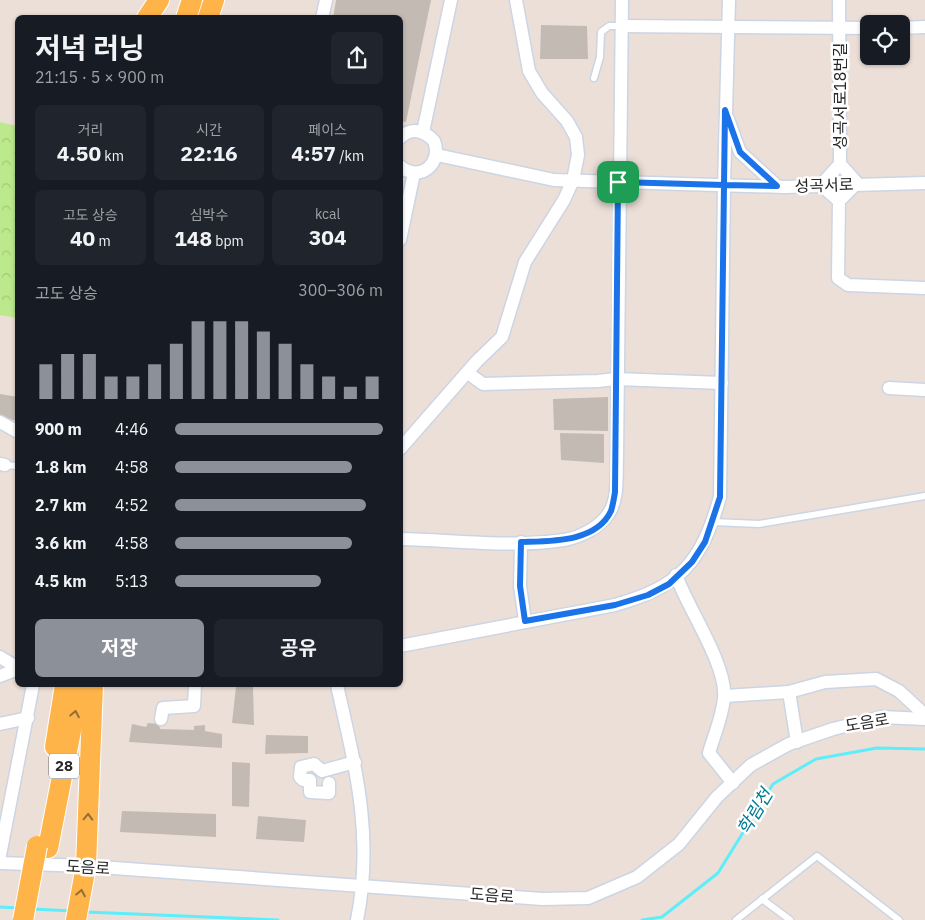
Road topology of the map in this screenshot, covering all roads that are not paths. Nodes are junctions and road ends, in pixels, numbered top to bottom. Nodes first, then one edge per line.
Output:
1 (159, 0) edge
2 (192, 0) edge
3 (214, 0) edge
4 (326, 0) edge
5 (451, 0) edge
6 (516, 0) edge
7 (622, 0) edge
8 (729, 0) edge
9 (839, 0) edge
10 (150, 15) edge
11 (187, 15) edge
12 (209, 15) edge
13 (323, 15) edge
14 (622, 26) junction
15 (727, 27) junction
16 (925, 27) edge
17 (840, 28) junction
18 (860, 28) edge
19 (910, 28) edge
20 (594, 78) dead end
21 (725, 110) junction
22 (423, 132) junction
23 (403, 136) edge
24 (437, 155) junction
25 (840, 164) junction
26 (403, 168) edge
27 (414, 173) junction
28 (573, 180) junction
29 (618, 182) junction
30 (857, 183) junction
31 (925, 183) edge
32 (724, 185) junction
33 (820, 185) junction
34 (777, 186) junction
35 (839, 201) junction
36 (403, 226) edge
37 (925, 288) edge
38 (468, 373) junction
39 (616, 378) junction
40 (722, 382) junction
41 (889, 388) dead end
42 (925, 390) edge
43 (0, 422) edge
44 (15, 430) edge
45 (403, 447) edge
46 (925, 496) edge
47 (713, 522) junction
48 (403, 539) edge
49 (521, 542) junction
50 (676, 575) junction
51 (525, 621) junction
52 (403, 645) edge
53 (0, 657) edge
54 (15, 666) edge
55 (15, 669) edge
56 (0, 676) edge
57 (33, 687) edge
58 (65, 687) edge
59 (80, 687) edge
60 (93, 687) edge
61 (195, 687) edge
62 (337, 687) edge
63 (789, 692) junction
64 (725, 696) junction
65 (925, 717) edge
66 (28, 718) junction
67 (161, 719) dead end
68 (0, 724) edge
69 (797, 742) junction
70 (355, 762) junction
71 (733, 782) junction
72 (329, 783) dead end
73 (43, 847) junction
74 (0, 855) edge
75 (0, 863) edge
76 (86, 866) junction
77 (364, 887) junction
78 (762, 899) junction
79 (24, 920) edge
80 (37, 920) edge
81 (76, 920) edge
82 (357, 920) edge
83 (736, 920) edge
84 (790, 920) edge
85 (899, 920) edge

1 - 10 main road
2 - 11 main road
3 - 12 main road
4 - 13 street
5 - 22 street
6 - 28 street
7 - 14 street
8 - 15 street
9 - 17 street, 성곡서로18번길
14 - 15 street
14 - 20 lane
14 - 29 street
15 - 17 street
15 - 21 street
16 - 19 street
17 - 18 street, 성곡서로18번길
17 - 25 street, 성곡서로18번길
21 - 32 street
21 - 34 street
22 - 23 street
22 - 24 street
24 - 27 street
24 - 28 street, 성곡서로
25 - 30 street, 성곡서로18번길
25 - 33 street, 성곡서로18번길
26 - 27 street
27 - 36 street
28 - 29 street, 성곡서로
28 - 38 street
29 - 32 street, 성곡서로
29 - 39 street
30 - 31 street, 성곡서로
30 - 33 street, 성곡서로
30 - 35 street
32 - 34 street, 성곡서로
32 - 40 street
33 - 34 street, 성곡서로
33 - 35 street
35 - 37 street
38 - 39 street
38 - 45 street
39 - 40 street
39 - 49 street
40 - 47 street
41 - 42 street
43 - 44 street
46 - 47 lane
47 - 50 street
48 - 49 street
49 - 51 street
50 - 51 street
50 - 64 street
51 - 52 street
53 - 54 street
55 - 56 street
57 - 66 street
58 - 73 main road
73 -> 59 main road, 28
76 -> 60 main road
61 - 67 street
62 - 70 street
63 - 64 street
63 - 65 street
63 - 69 street
64 - 71 street
65 - 69 street, 도음로
66 - 68 street
66 - 74 street
69 - 71 street, 도음로
70 - 72 street
70 - 77 street
71 - 77 street, 도음로
73 - 79 main road, bridge
73 - 80 main road, 28
75 - 76 street, 도음로
76 - 77 street, 도음로
81 -> 76 main road
77 - 82 street
78 - 83 lane
78 - 84 lane
78 - 85 lane

